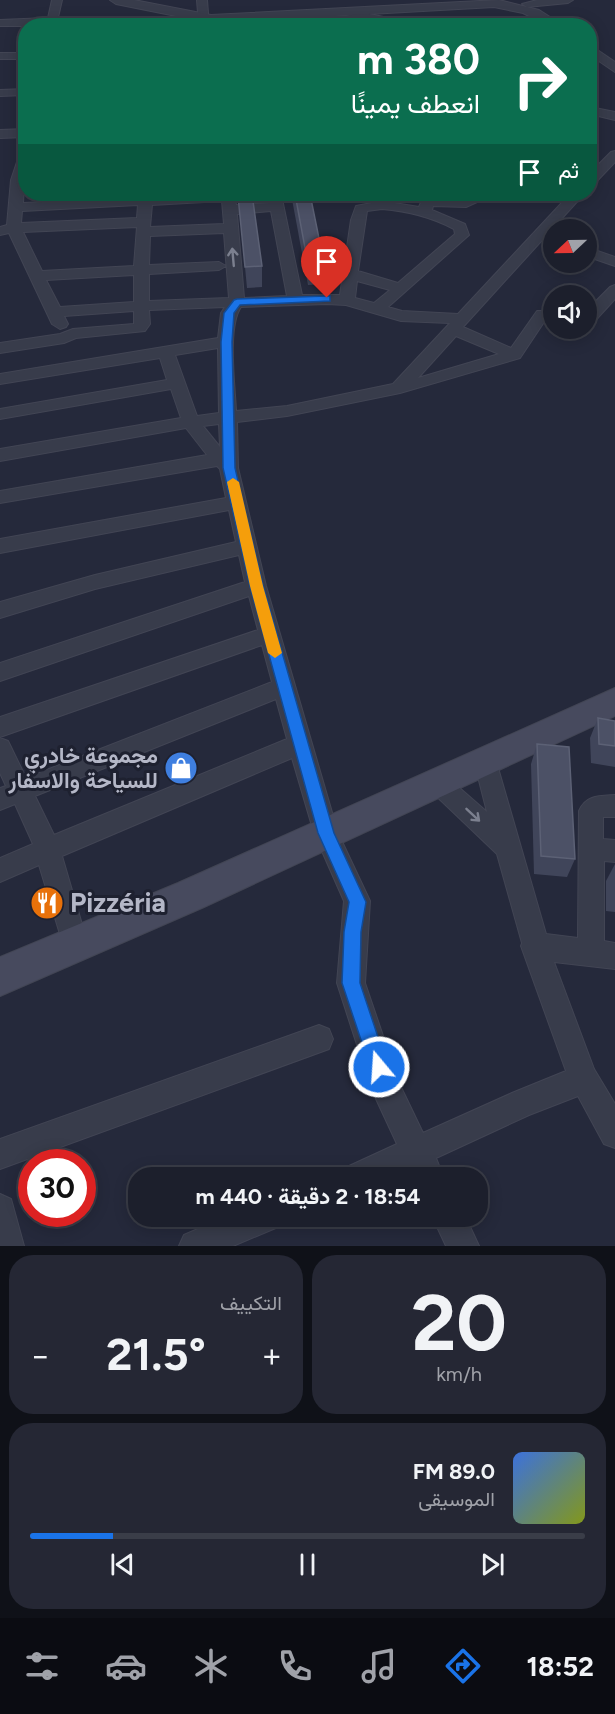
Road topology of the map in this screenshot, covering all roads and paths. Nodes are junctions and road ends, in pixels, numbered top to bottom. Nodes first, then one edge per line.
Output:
1 (57, 0) edge
2 (116, 0) edge
3 (568, 0) edge
4 (524, 2) edge
5 (338, 8) edge
6 (202, 10) edge
7 (540, 13) junction
8 (53, 18) edge
9 (218, 18) edge
10 (231, 18) edge
11 (391, 18) edge
12 (547, 18) edge
13 (0, 23) edge
14 (18, 23) edge
15 (597, 55) edge
16 (0, 56) edge
17 (18, 56) edge
18 (615, 69) edge
19 (18, 92) edge
20 (0, 93) edge
21 (597, 112) edge
22 (615, 116) edge
23 (18, 133) edge
24 (0, 134) edge
25 (615, 155) edge
26 (597, 173) edge
27 (18, 180) edge
28 (0, 181) edge
29 (18, 198) edge
30 (145, 201) joint
31 (222, 201) edge
32 (277, 201) edge
33 (470, 201) edge
34 (571, 201) edge
35 (16, 207) junction
36 (425, 214) junction
37 (558, 219) edge
38 (144, 227) junction
39 (224, 229) junction
40 (7, 230) edge
41 (543, 239) edge
42 (597, 255) edge
43 (615, 262) edge
44 (219, 266) junction
45 (141, 269) junction
46 (351, 274) junction
47 (38, 276) junction
48 (402, 289) junction
49 (615, 290) edge
50 (295, 299) junction
51 (347, 300) junction
52 (142, 306) junction
53 (230, 306) junction
54 (377, 309) junction
55 (597, 309) edge
56 (54, 312) junction
57 (543, 314) edge
58 (457, 324) junction
59 (67, 334) junction
60 (0, 339) edge
61 (226, 342) junction
62 (0, 348) edge
63 (166, 352) junction
64 (514, 355) junction
65 (0, 379) edge
66 (177, 383) junction
67 (399, 388) junction
68 (0, 414) edge
69 (227, 419) junction
70 (191, 422) junction
71 (0, 455) edge
72 (224, 463) junction
73 (0, 497) edge
74 (238, 502) junction
75 (0, 546) edge
76 (247, 546) junction
77 (256, 586) junction
78 (0, 610) edge
79 (270, 634) junction
80 (0, 672) edge
81 (284, 687) junction
82 (615, 701) edge
83 (0, 727) edge
84 (300, 744) junction
85 (0, 748) edge
86 (486, 761) junction
87 (439, 784) junction
88 (11, 795) edge
89 (615, 806) edge
90 (326, 833) junction
91 (507, 847) junction
92 (47, 850) junction
93 (604, 850) edge
94 (0, 870) edge
95 (75, 945) junction
96 (534, 946) junction
97 (603, 955) edge
98 (0, 977) edge
99 (319, 1039) dead end
100 (584, 1079) junction
101 (615, 1133) edge
102 (0, 1154) edge
103 (422, 1165) edge
104 (0, 1210) edge
105 (245, 1227) edge
106 (454, 1227) edge
107 (213, 1243) edge
108 (8, 1246) edge
109 (463, 1246) edge

1 - 8 street
2 - 6 street
3 - 4 street
4 - 7 street
5 - 10 street
5 - 11 street
6 - 9 street
7 - 11 street
7 - 12 street
13 - 14 street
15 - 18 street
16 - 17 street
19 - 20 street
21 - 22 street
23 - 24 street
25 - 26 street
27 - 28 street
29 - 35 street
30 - 35 street
30 - 38 street
31 - 39 street
32 - 50 street
33 - 36 street
34 - 37 street
35 - 40 street
36 - 46 street
36 - 48 street
38 - 39 street
38 - 40 street
38 - 45 street
39 - 44 street
53 -> 39 street
40 - 47 street
41 - 58 street
42 - 43 street
44 - 45 street
44 - 53 street
45 - 47 street
45 - 52 street
46 - 48 street
46 - 51 street
47 - 56 street
48 - 54 street
49 - 55 street
50 - 51 street
50 - 53 street
51 - 54 street
52 - 53 street
52 - 56 street
52 - 59 street
53 - 61 street
54 - 58 street
56 - 59 street
57 - 64 street
58 - 64 street
58 - 67 street
59 - 60 street
59 - 62 street
61 - 63 street
61 - 69 street
63 - 65 street
63 - 66 street
64 - 67 street
66 - 68 street
66 - 70 street
67 - 69 street
69 - 70 street
69 - 72 street
70 - 71 street
70 - 72 street
72 - 73 street
72 - 74 street
74 - 75 street
74 - 76 street
76 - 77 street
76 - 78 street
77 - 79 street
77 - 80 street
79 - 81 street
79 - 83 street
81 - 84 street
81 - 88 street
82 - 86 main road
84 - 90 street
84 - 92 street
85 - 88 street
86 - 87 main road
86 - 91 street
87 - 90 main road
87 -> 91 street
88 - 92 street
89 - 93 street
90 - 95 main road
90 - 103 street
91 - 96 street
92 - 94 street
92 - 95 street
93 - 97 street
95 - 98 main road
96 - 97 street
96 - 100 street
99 - 102 street
100 - 101 street
100 - 103 street
104 - 108 street
105 - 107 street
106 - 109 street

